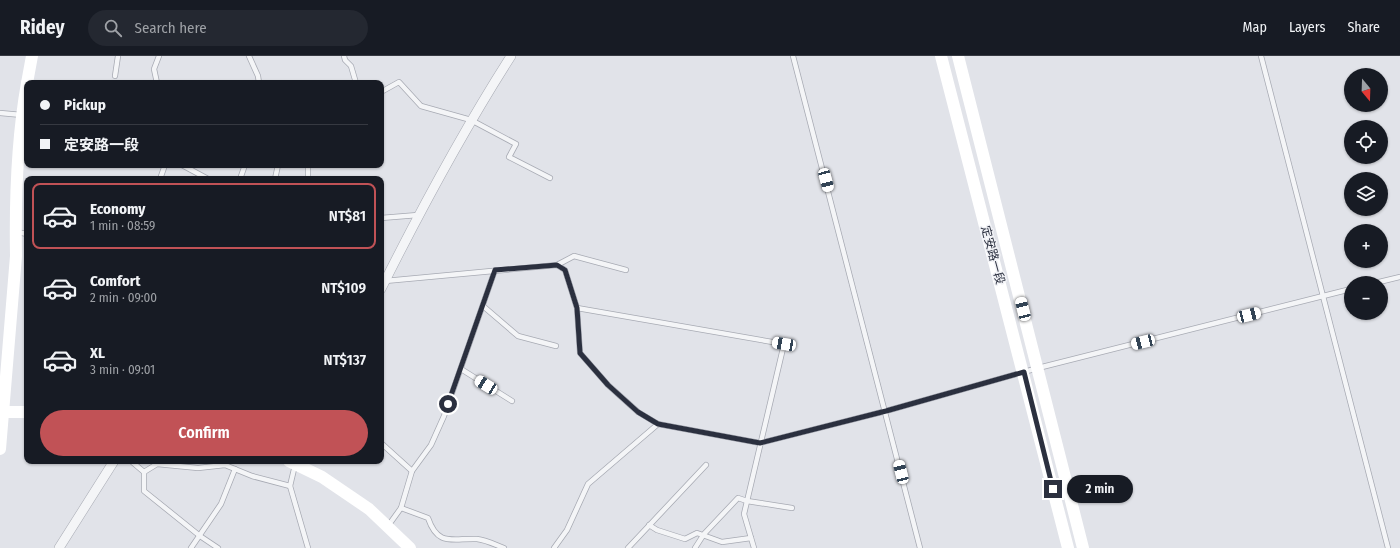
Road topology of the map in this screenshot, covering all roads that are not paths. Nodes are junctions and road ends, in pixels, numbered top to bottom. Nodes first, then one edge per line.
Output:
1 (32, 56) edge
2 (118, 56) edge
3 (159, 56) edge
4 (249, 56) edge
5 (344, 56) edge
6 (511, 56) edge
7 (793, 56) edge
8 (941, 56) edge
9 (958, 56) edge
10 (1261, 56) edge
11 (115, 76) dead end
12 (28, 80) edge
13 (156, 80) edge
14 (259, 80) edge
15 (355, 80) edge
16 (384, 90) edge
17 (0, 113) edge
18 (24, 116) edge
19 (471, 120) junction
20 (188, 168) edge
21 (202, 176) edge
22 (550, 178) dead end
23 (418, 215) junction
24 (384, 218) edge
25 (15, 231) junction
26 (24, 233) edge
27 (557, 265) junction
28 (495, 270) junction
29 (626, 270) dead end
30 (1400, 276) edge
31 (1388, 279) edge
32 (384, 283) edge
33 (384, 285) edge
34 (1344, 291) edge
35 (1324, 296) junction
36 (483, 306) junction
37 (577, 308) junction
38 (556, 346) dead end
39 (1038, 368) junction
40 (461, 369) junction
41 (1024, 372) junction
42 (512, 401) dead end
43 (886, 411) junction
44 (2, 412) edge
45 (24, 412) edge
46 (658, 424) junction
47 (760, 443) junction
48 (384, 446) edge
49 (0, 449) edge
50 (112, 464) edge
51 (134, 464) edge
52 (292, 464) edge
53 (296, 464) edge
54 (706, 465) dead end
55 (235, 469) junction
56 (412, 471) junction
57 (144, 472) junction
58 (290, 486) junction
59 (747, 501) junction
60 (401, 508) junction
61 (792, 508) dead end
62 (649, 525) junction
63 (388, 527) junction
64 (704, 534) junction
65 (200, 536) junction
66 (751, 538) junction
67 (59, 548) edge
68 (191, 548) edge
69 (218, 548) edge
70 (308, 548) edge
71 (410, 548) edge
72 (504, 548) edge
73 (554, 548) edge
74 (628, 548) edge
75 (695, 548) edge
76 (754, 548) edge
77 (920, 548) edge
78 (1068, 548) edge
79 (1084, 548) edge
80 (1388, 548) edge

1 - 12 main road
2 - 11 lane
3 - 13 lane
4 - 14 lane
5 - 15 lane
6 - 19 street
7 - 43 lane
8 - 41 main road, 定安路一段
9 - 39 main road, 定安路一段
10 - 35 lane
16 - 19 lane
17 - 18 lane
18 - 25 main road
19 - 22 lane
19 - 23 street
20 - 21 lane
23 - 24 lane
23 - 32 street
25 - 26 lane
25 - 44 main road
27 - 28 lane
27 - 29 lane
27 - 37 lane
28 - 33 lane
28 - 36 lane
30 - 31 lane
34 - 35 lane
35 - 39 lane
35 - 80 lane
36 - 38 lane
36 - 40 lane
37 - 46 lane
37 - 47 lane
39 - 41 lane
39 - 79 main road, 定安路一段
40 - 42 lane
40 - 56 lane
41 - 43 lane
41 - 78 main road, 定安路一段
43 - 47 lane
43 - 77 lane
44 - 45 main road
44 - 49 main road
46 - 47 lane
46 - 73 lane
47 - 59 lane
48 - 56 lane
50 - 67 street
51 - 57 lane
52 - 58 lane
53 - 63 main road
54 - 62 lane
55 - 57 lane
55 - 58 lane
55 - 65 lane
56 - 60 lane
57 - 65 lane
58 - 70 lane
59 - 61 lane
59 - 64 lane
59 - 66 lane
60 - 63 lane
60 - 72 lane
62 - 64 lane
62 - 74 lane
63 - 71 main road
64 - 66 lane
64 - 75 lane
65 - 68 lane
65 - 69 lane
66 - 76 lane

